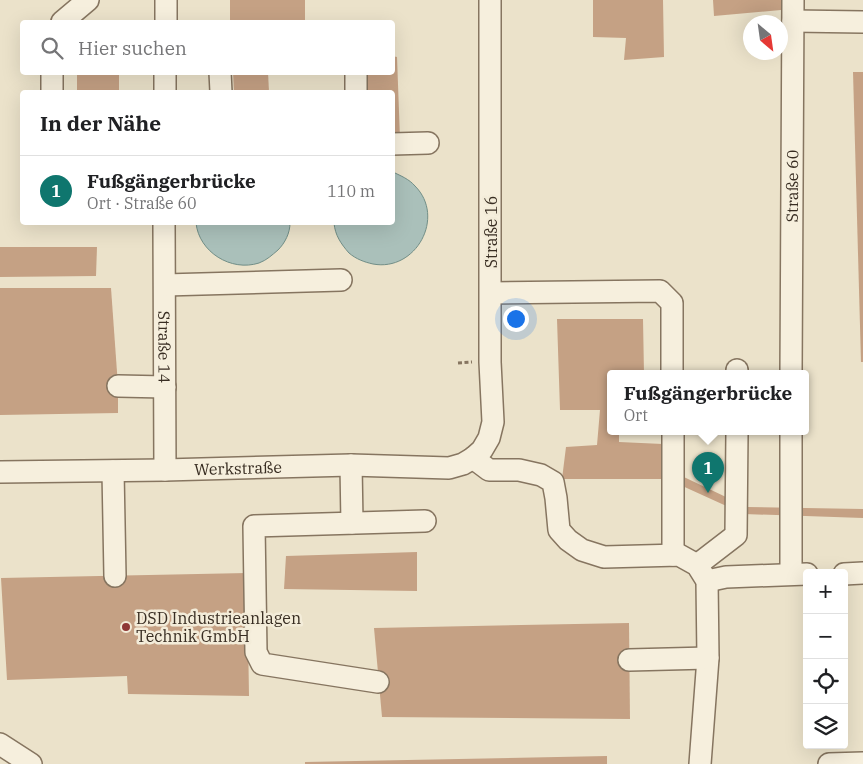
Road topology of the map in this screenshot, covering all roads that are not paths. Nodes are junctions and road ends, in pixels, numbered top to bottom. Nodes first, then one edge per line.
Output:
1 (88, 0) edge
2 (166, 0) edge
3 (490, 0) edge
4 (793, 0) edge
5 (64, 20) edge
6 (166, 20) edge
7 (793, 21) junction
8 (863, 22) edge
9 (52, 75) edge
10 (165, 75) edge
11 (220, 75) edge
12 (356, 75) edge
13 (52, 90) edge
14 (165, 90) edge
15 (221, 90) edge
16 (356, 90) edge
17 (428, 143) dead end
18 (395, 144) edge
19 (164, 225) edge
20 (341, 280) dead end
21 (164, 285) junction
22 (491, 293) junction
23 (672, 370) edge
24 (792, 370) edge
25 (118, 386) dead end
26 (165, 387) junction
27 (673, 435) edge
28 (737, 435) edge
29 (791, 435) edge
30 (473, 458) junction
31 (351, 465) junction
32 (165, 470) junction
33 (113, 471) junction
34 (0, 472) edge
35 (425, 521) dead end
36 (352, 523) junction
37 (673, 555) junction
38 (702, 573) junction
39 (863, 573) edge
40 (799, 574) edge
41 (848, 574) edge
42 (115, 576) dead end
43 (708, 658) junction
44 (629, 660) dead end
45 (378, 682) dead end
46 (0, 744) edge
47 (863, 763) edge
48 (31, 764) edge
49 (700, 764) edge
50 (829, 764) edge

1 - 5 street
2 - 6 street
3 - 22 street, Straße 16
4 - 7 street, Straße 60
7 - 8 street
7 - 24 street, Straße 60
9 - 13 street
10 - 14 street
11 - 15 street
12 - 16 street
17 - 18 street
19 - 21 street, Straße 14
20 - 21 street
21 - 26 street, Straße 14
22 - 23 street
22 - 30 street, Straße 16
25 - 26 street
26 - 32 street, Straße 14
27 - 37 street
28 - 38 street
29 - 40 street
30 - 31 street, Werkstraße
30 - 37 street
31 - 32 street, Werkstraße
31 - 36 street
32 - 33 street, Werkstraße
33 - 34 street, Werkstraße
33 - 42 street
35 - 36 street
36 - 45 street
37 - 38 street
38 - 40 street
38 - 43 street
39 - 41 street
43 - 44 street
43 - 49 street
46 - 48 street
47 - 50 street

